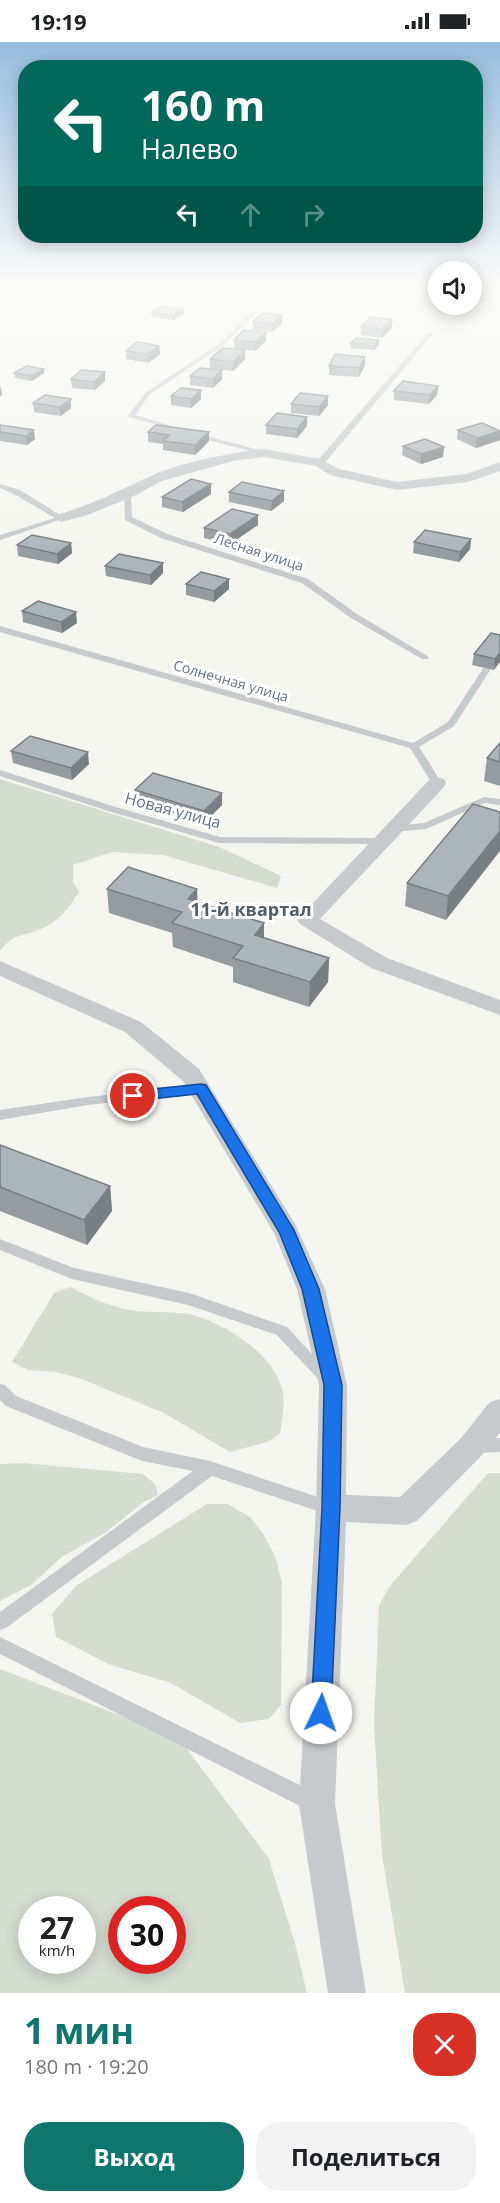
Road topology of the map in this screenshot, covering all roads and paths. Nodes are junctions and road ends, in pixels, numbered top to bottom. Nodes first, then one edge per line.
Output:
1 (178, 373) edge
2 (397, 373) edge
3 (264, 453) junction
4 (320, 464) junction
5 (500, 466) edge
6 (0, 486) edge
7 (127, 494) junction
8 (61, 518) junction
9 (0, 538) edge
10 (0, 629) edge
11 (425, 657) dead end
12 (487, 669) edge
13 (414, 746) junction
14 (0, 772) edge
15 (436, 783) joint
16 (500, 802) edge
17 (386, 835) junction
18 (0, 968) edge
19 (500, 1008) edge
20 (201, 1089) junction
21 (0, 1115) edge
22 (0, 1244) edge
23 (333, 1385) junction
24 (0, 1390) edge
25 (500, 1411) edge
26 (485, 1446) edge
27 (210, 1468) junction
28 (331, 1508) junction
29 (0, 1622) edge
30 (0, 1645) edge
31 (317, 1804) junction
32 (347, 1993) edge

1 - 3 lane
2 - 4 lane
3 - 4 street
3 - 7 street
4 - 5 street
6 - 8 lane
7 - 8 street
7 - 11 lane, Лесная улица
8 - 9 lane
10 - 13 lane, Солнечная улица
12 - 13 lane
13 - 15 lane
14 - 17 lane, Новая улица
15 - 17 street
16 - 17 lane, Новая улица
17 - 19 street
18 - 20 street
20 - 21 lane
20 - 23 street
22 - 23 lane
23 - 28 street
24 - 27 lane
25 - 26 street
26 - 28 street
27 - 28 lane
27 - 29 lane
28 - 31 street
30 - 31 lane
31 - 32 street

